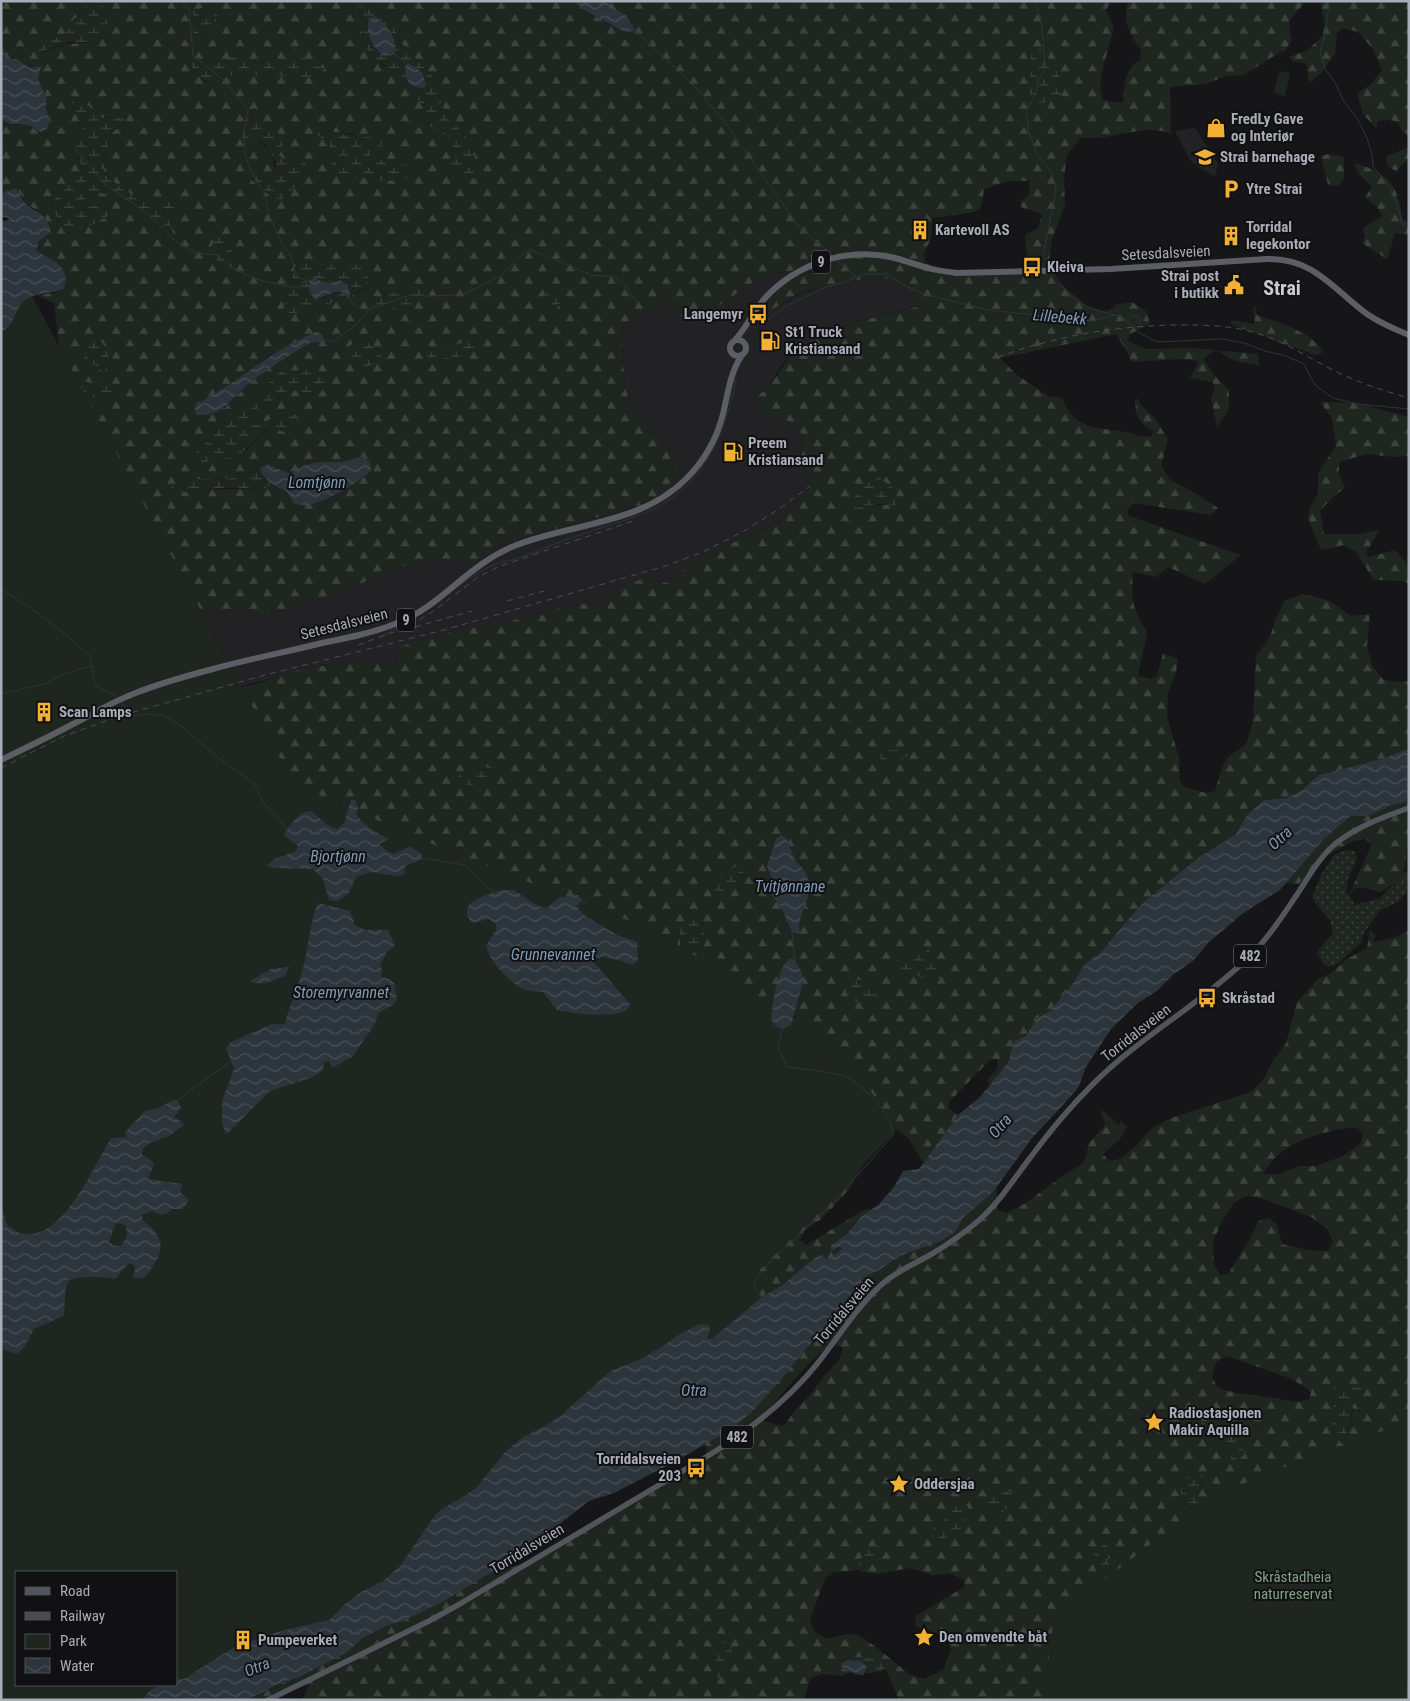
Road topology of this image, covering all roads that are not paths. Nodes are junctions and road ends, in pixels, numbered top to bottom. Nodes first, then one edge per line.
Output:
1 (750, 320) junction
2 (1409, 335) edge
3 (735, 340) junction
4 (745, 343) junction
5 (732, 353) junction
6 (742, 355) junction
7 (731, 380) junction
8 (1, 760) edge
9 (1409, 808) edge
10 (268, 1700) edge

1 - 2 highway, Setesdalsveien / 9
1 - 3 highway, Setesdalsveien / 9
1 - 4 highway, Setesdalsveien / 9
3 - 4 highway
3 - 5 highway, 9
4 - 6 highway, 9
5 - 6 highway
5 - 7 highway, Setesdalsveien / 9
6 - 7 highway, Setesdalsveien / 9
7 - 8 highway, Setesdalsveien / 9
9 - 10 main road, Torridalsveien / 482

